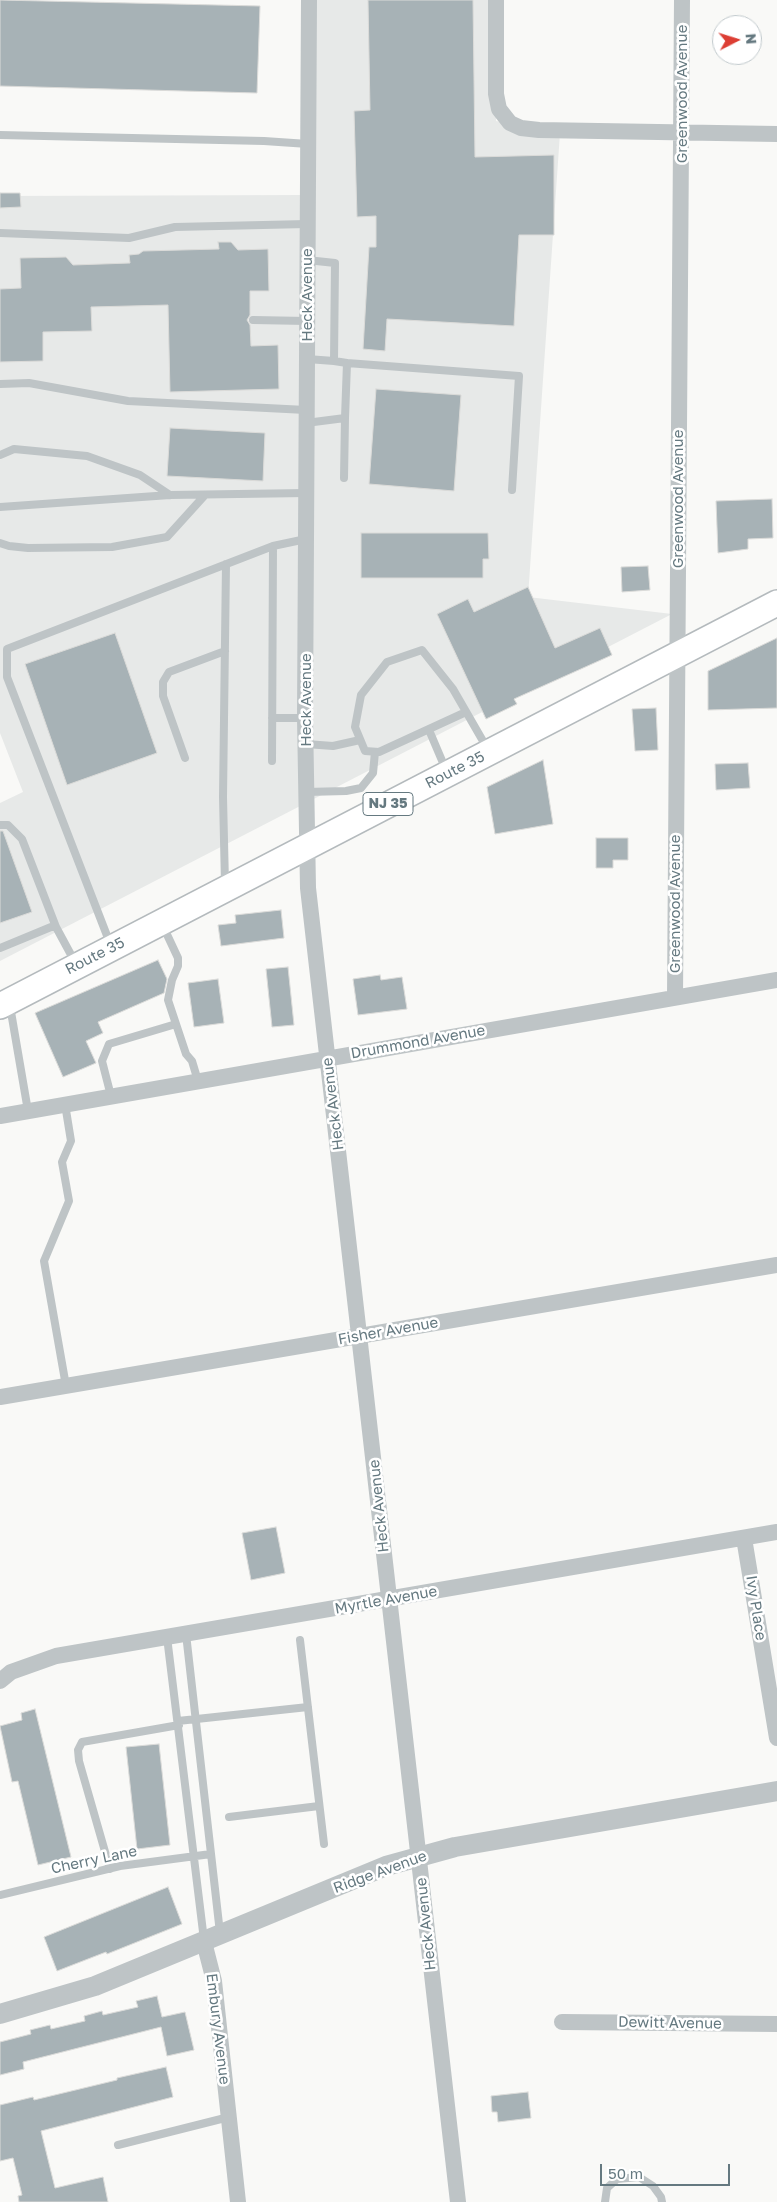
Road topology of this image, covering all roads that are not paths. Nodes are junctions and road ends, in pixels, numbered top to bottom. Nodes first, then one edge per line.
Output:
1 (309, 0) edge
2 (496, 0) edge
3 (682, 0) edge
4 (681, 132) junction
5 (777, 134) edge
6 (0, 135) edge
7 (308, 144) junction
8 (307, 224) junction
9 (0, 234) edge
10 (307, 260) junction
11 (253, 320) dead end
12 (307, 321) junction
13 (307, 359) junction
14 (334, 361) junction
15 (347, 362) junction
16 (0, 384) edge
17 (306, 416) junction
18 (345, 418) junction
19 (0, 455) edge
20 (344, 478) dead end
21 (512, 490) dead end
22 (306, 493) junction
23 (170, 495) junction
24 (204, 495) junction
25 (0, 507) edge
26 (306, 539) junction
27 (0, 543) edge
28 (273, 546) junction
29 (226, 564) junction
30 (777, 603) edge
31 (224, 651) junction
32 (677, 655) junction
33 (466, 712) junction
34 (272, 718) junction
35 (306, 718) junction
36 (430, 730) junction
37 (360, 740) junction
38 (306, 744) junction
39 (375, 752) junction
40 (489, 752) junction
41 (185, 758) dead end
42 (272, 762) dead end
43 (448, 774) junction
44 (306, 792) junction
45 (0, 825) edge
46 (307, 846) junction
47 (225, 889) junction
48 (162, 922) junction
49 (56, 927) junction
50 (0, 948) edge
51 (111, 948) junction
52 (77, 966) junction
53 (777, 980) edge
54 (675, 997) junction
55 (4, 1004) edge
56 (176, 1024) junction
57 (328, 1058) junction
58 (198, 1080) junction
59 (111, 1096) junction
60 (65, 1104) junction
61 (28, 1111) junction
62 (0, 1116) edge
63 (777, 1265) edge
64 (360, 1336) junction
65 (66, 1386) junction
66 (0, 1397) edge
67 (777, 1532) edge
68 (744, 1538) junction
69 (389, 1599) junction
70 (186, 1634) junction
71 (167, 1637) junction
72 (300, 1640) dead end
73 (0, 1681) edge
74 (308, 1706) junction
75 (195, 1719) junction
76 (178, 1723) junction
77 (777, 1738) edge
78 (777, 1791) edge
79 (319, 1806) junction
80 (229, 1817) dead end
81 (324, 1844) dead end
82 (211, 1854) junction
83 (194, 1857) junction
84 (418, 1857) junction
85 (110, 1869) junction
86 (0, 1895) edge
87 (212, 1938) junction
88 (0, 2014) edge
89 (562, 2022) dead end
90 (777, 2024) edge
91 (229, 2118) junction
92 (118, 2145) dead end
93 (238, 2202) edge
94 (458, 2202) edge
95 (605, 2202) edge
96 (662, 2202) edge

1 - 7 street, Heck Avenue
2 - 4 street
3 - 4 street, Greenwood Avenue
4 - 5 street
4 - 32 street, Greenwood Avenue
6 - 7 lane
7 - 8 street, Heck Avenue
8 - 9 lane
8 - 10 street, Heck Avenue
10 - 12 street, Heck Avenue
10 - 14 lane
11 - 12 lane
12 - 13 street, Heck Avenue
13 - 14 lane
13 - 17 street, Heck Avenue
14 - 15 lane
15 - 18 lane
15 - 21 lane
16 - 17 lane
17 - 18 lane
17 - 22 street, Heck Avenue
18 - 20 lane
19 - 23 lane
22 - 24 lane
22 - 26 street, Heck Avenue
23 - 24 lane
23 - 25 lane
24 - 27 lane
26 - 28 lane
26 - 35 street, Heck Avenue
28 - 29 lane
28 - 34 lane
29 - 31 lane
29 - 51 lane
30 - 32 main road, Route 35 / NJ 35
31 - 41 lane
31 - 47 lane
32 - 40 main road, Route 35 / NJ 35
32 - 54 street, Greenwood Avenue
33 - 36 lane
33 - 37 lane
33 - 40 lane
34 - 35 lane
34 - 42 lane
35 - 38 street, Heck Avenue
36 - 39 lane
36 - 43 lane
37 - 38 lane
37 - 39 lane
38 - 44 street, Heck Avenue
39 - 44 lane
40 - 43 main road, Route 35 / NJ 35
43 - 46 main road, Route 35 / NJ 35
44 - 46 street, Heck Avenue
45 - 49 lane
46 - 47 main road, Route 35 / NJ 35
46 - 57 street, Heck Avenue
47 - 48 main road, Route 35 / NJ 35
48 - 51 main road, Route 35 / NJ 35
48 - 56 lane
49 - 50 lane
49 - 52 lane
51 - 52 main road, Route 35 / NJ 35
52 - 55 main road, Route 35 / NJ 35
53 - 54 street, Drummond Avenue
54 - 57 street, Drummond Avenue
55 - 61 lane
56 - 58 lane
56 - 59 lane
57 - 58 street, Drummond Avenue
57 - 64 street, Heck Avenue
58 - 59 street, Drummond Avenue
59 - 60 street, Drummond Avenue
60 - 61 street, Drummond Avenue
60 - 65 lane
61 - 62 street, Drummond Avenue
63 - 64 street, Fisher Avenue
64 - 65 street, Fisher Avenue
64 - 69 street, Heck Avenue
65 - 66 street, Fisher Avenue
67 - 68 street, Myrtle Avenue
68 - 69 street, Myrtle Avenue
68 - 77 street, Ivy Place
69 - 70 street, Myrtle Avenue
69 - 84 street, Heck Avenue
70 - 71 street, Myrtle Avenue
70 - 75 lane, Embury Avenue
71 - 73 street, Myrtle Avenue
71 - 76 lane, Embury Avenue
72 - 74 lane
74 - 75 lane
74 - 79 lane
75 - 76 lane
75 - 82 lane, Embury Avenue
76 - 83 lane, Embury Avenue
76 - 85 lane
78 - 84 street, Ridge Avenue
79 - 80 lane
79 - 81 lane
82 - 83 lane
82 - 87 lane, Embury Avenue
83 - 85 lane, Cherry Lane
83 - 87 lane, Embury Avenue
84 - 87 street, Ridge Avenue
84 - 94 street, Heck Avenue
85 - 86 lane, Cherry Lane
87 - 88 street, Ridge Avenue
87 - 91 street, Embury Avenue
89 - 90 street, Dewitt Avenue
91 - 92 lane
91 - 93 street, Embury Avenue
95 - 96 lane

